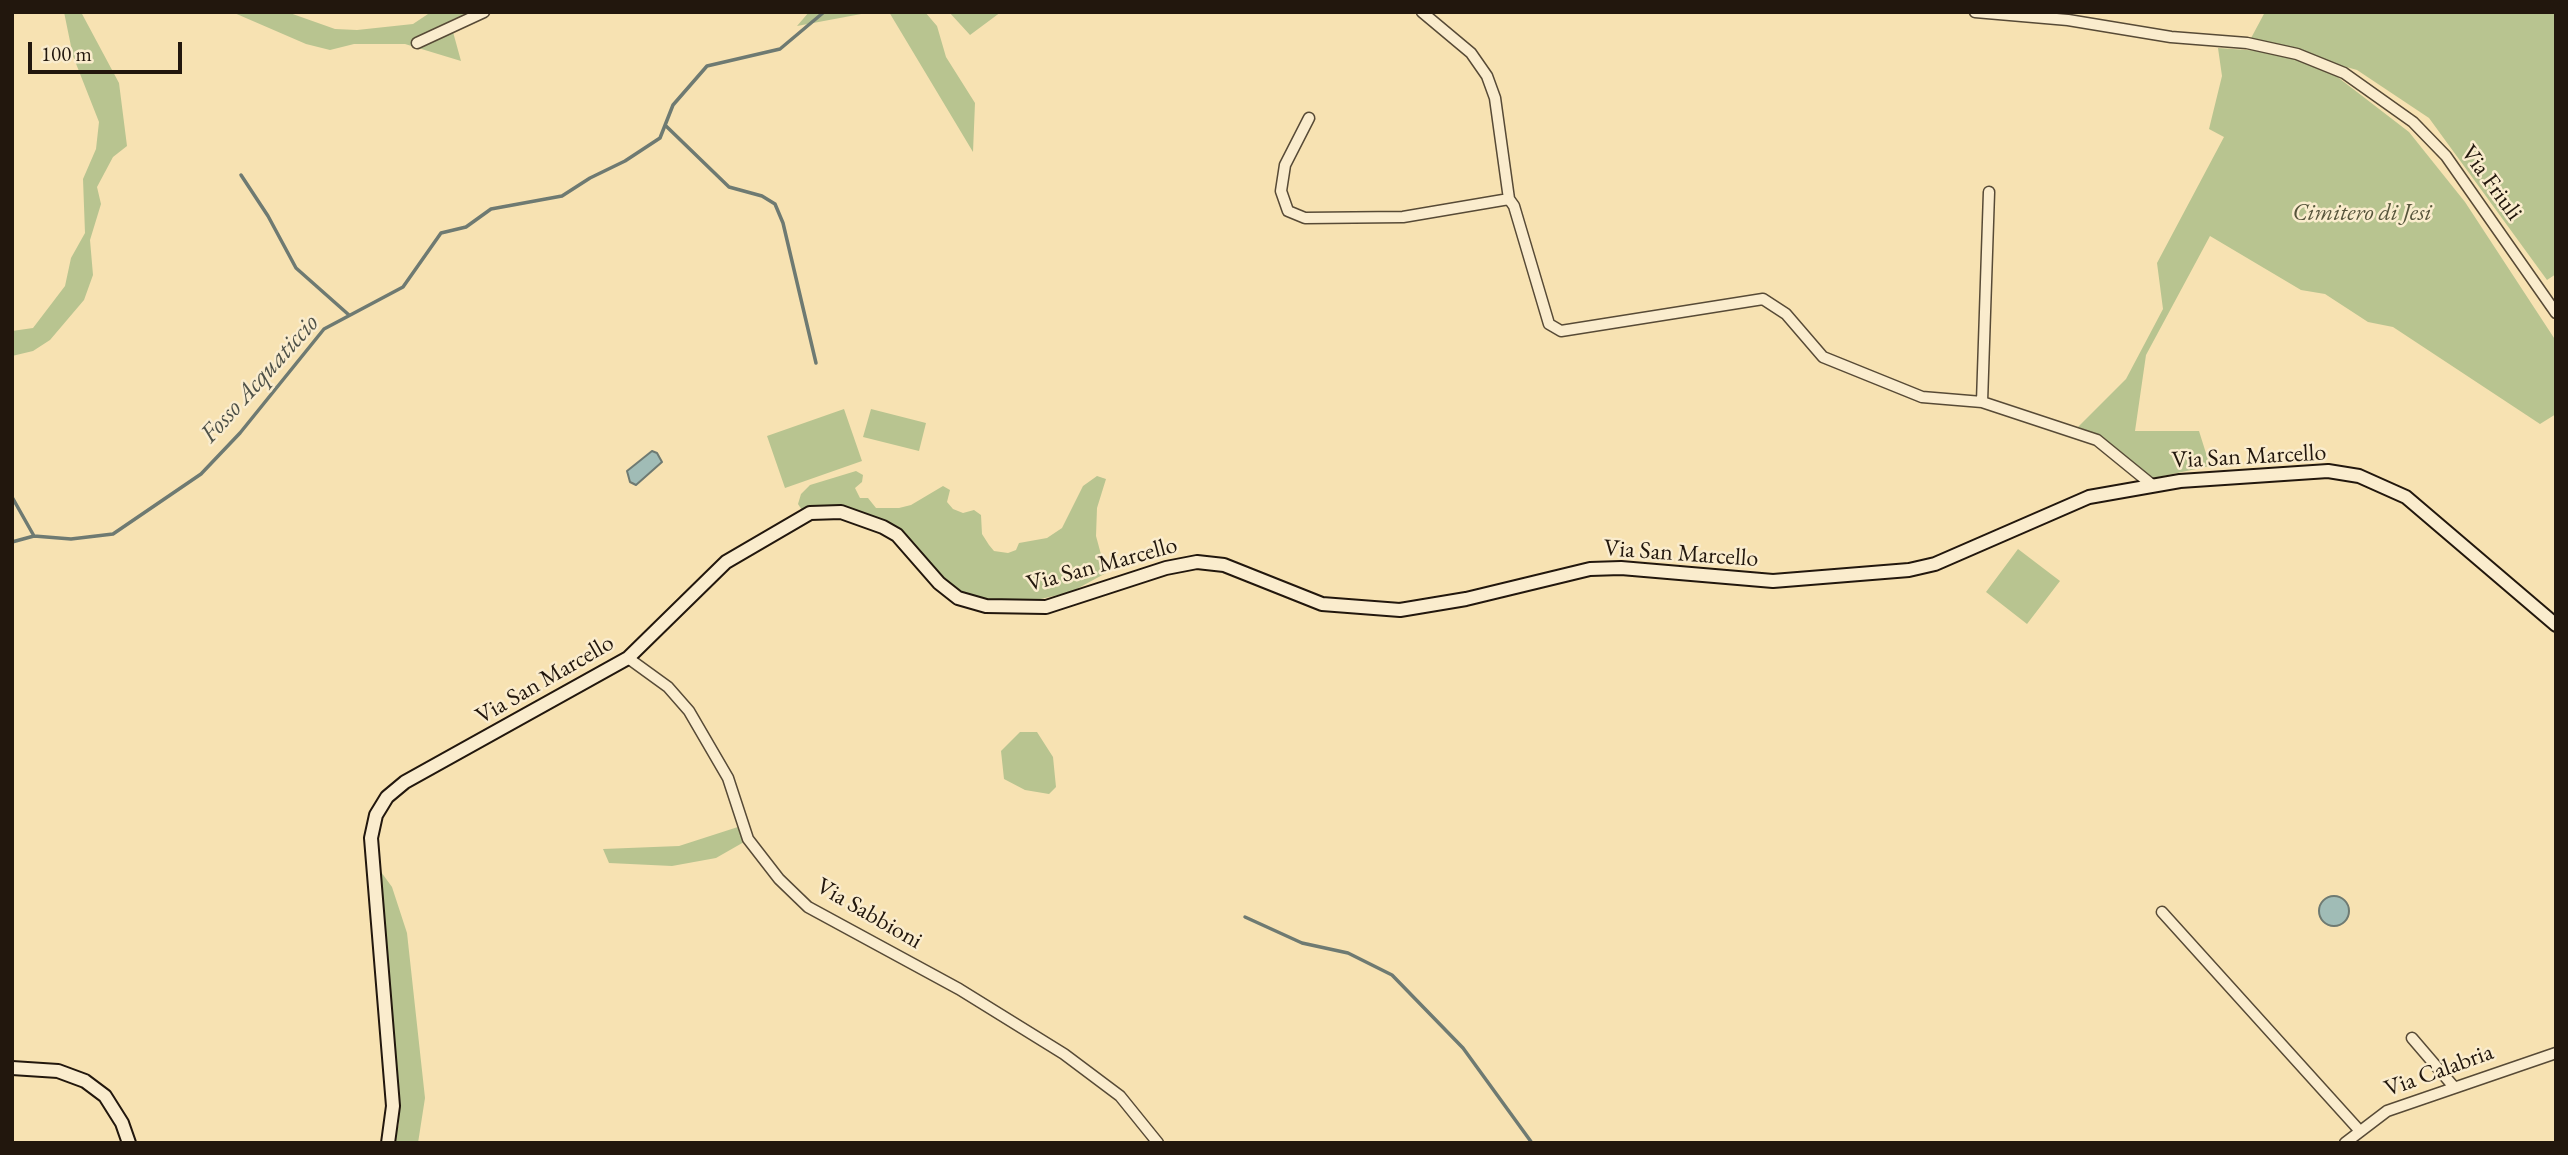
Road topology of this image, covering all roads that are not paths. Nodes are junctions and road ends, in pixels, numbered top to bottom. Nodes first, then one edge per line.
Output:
1 (484, 12) edge
2 (1422, 12) edge
3 (1975, 12) edge
4 (417, 43) dead end
5 (1309, 118) dead end
6 (1989, 192) dead end
7 (1508, 199) junction
8 (2556, 313) edge
9 (1982, 402) junction
10 (2151, 484) junction
11 (2556, 625) edge
12 (628, 658) junction
13 (2162, 912) dead end
14 (2412, 1038) dead end
15 (2556, 1053) edge
16 (12, 1068) edge
17 (2454, 1087) junction
18 (2359, 1130) junction
19 (129, 1143) edge
20 (388, 1143) edge
21 (1158, 1143) edge
22 (2345, 1143) edge

1 - 4 street
2 - 7 street
3 - 8 street, Via Friuli
5 - 7 street
6 - 9 street
7 - 9 street
9 - 10 street
10 - 11 main road, Via San Marcello
10 - 12 main road, Via San Marcello
12 - 20 main road, Via San Marcello
12 - 21 street, Via Sabbioni
13 - 18 street
14 - 17 street
15 - 17 street, Via Calabria
16 - 19 main road
17 - 18 street, Via Calabria
18 - 22 street, Via Calabria

